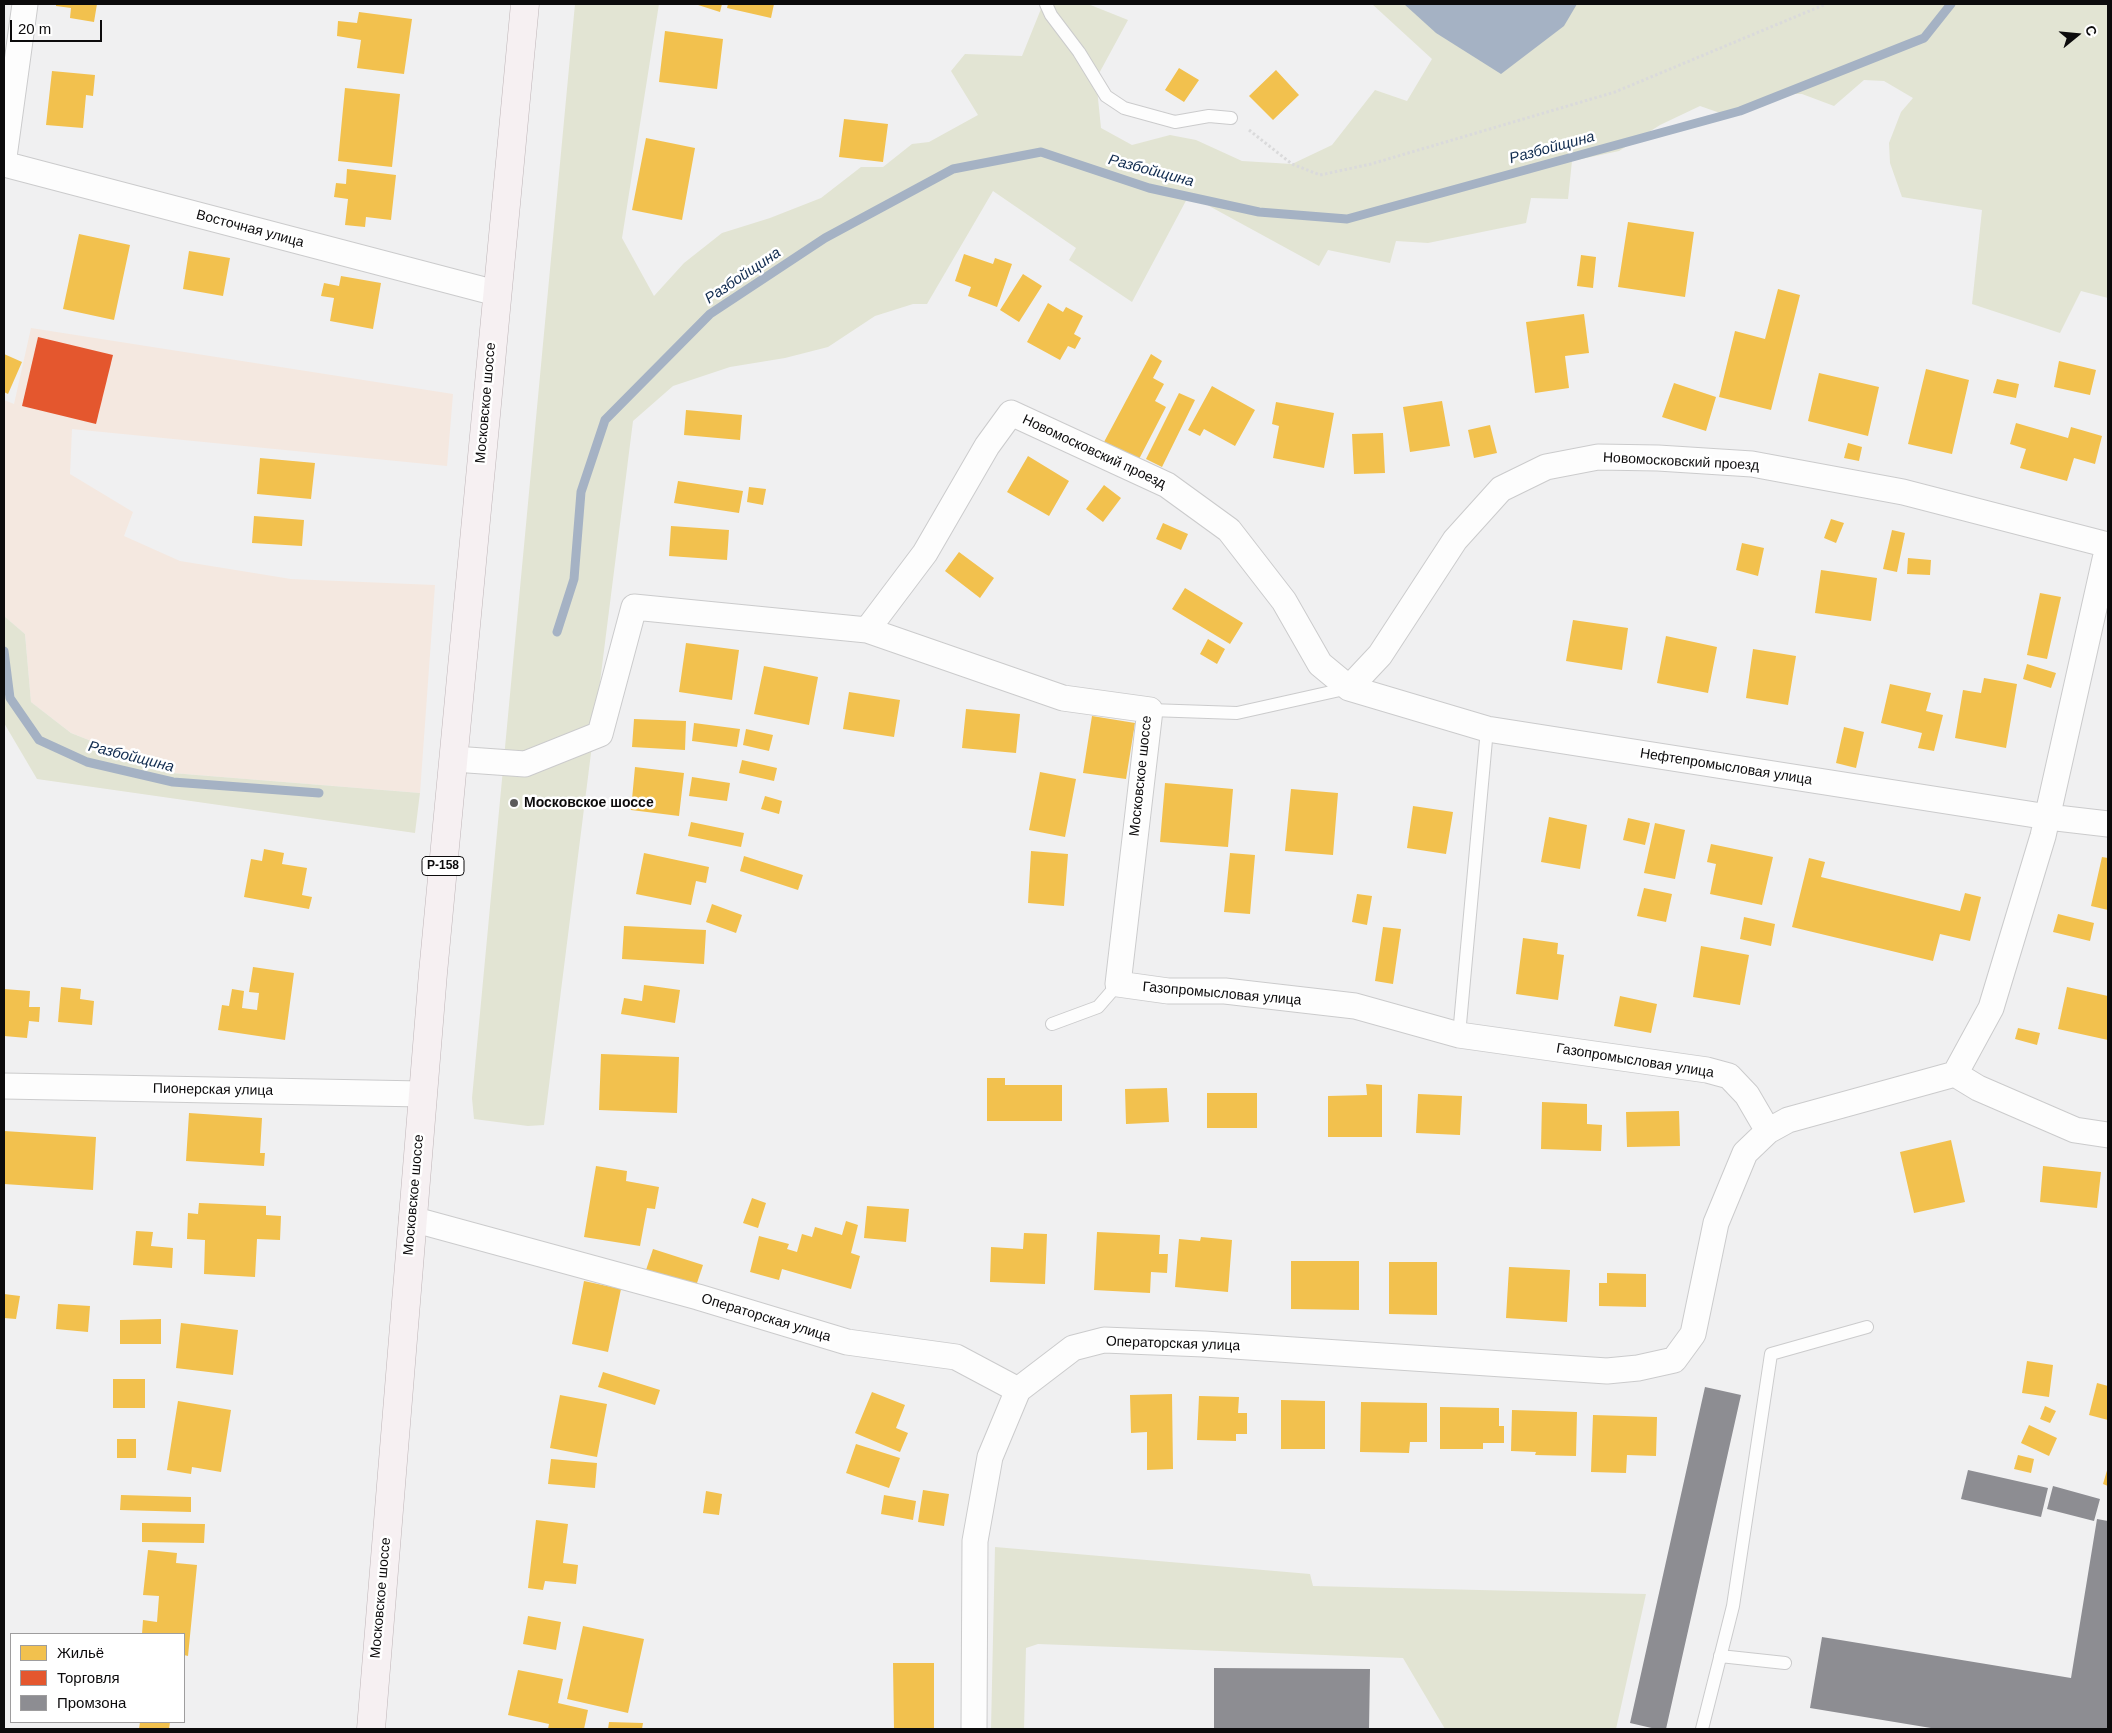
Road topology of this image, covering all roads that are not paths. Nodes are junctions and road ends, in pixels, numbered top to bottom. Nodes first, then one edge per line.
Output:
1 (25, 4) edge
2 (525, 4) edge
3 (1046, 4) edge
4 (1231, 118) road end
5 (4, 157) edge
6 (4, 164) edge
7 (496, 293) junction
8 (2108, 546) edge
9 (868, 630) junction
10 (1349, 688) junction
11 (1150, 710) junction
12 (1487, 729) junction
13 (454, 759) junction
14 (2048, 817) junction
15 (2108, 824) edge
16 (1118, 984) junction
17 (1052, 1024) dead end
18 (1459, 1035) junction
19 (1955, 1074) junction
20 (4, 1086) edge
21 (422, 1094) junction
22 (1768, 1131) junction
23 (2108, 1135) edge
24 (412, 1219) junction
25 (1867, 1327) dead end
26 (1018, 1390) junction
27 (1720, 1656) junction
28 (1785, 1663) dead end
29 (371, 1729) edge
30 (974, 1729) edge
31 (1702, 1729) edge

1 - 5 street
2 - 7 main road, Московское шоссе / Р-158
3 - 4 lane
6 - 7 street, Восточная улица
7 - 13 main road, Московское шоссе / Р-158
8 - 10 street, Новомосковский проезд
8 - 14 street
9 - 10 street, Новомосковский проезд
9 - 11 street, Московское шоссе
9 - 13 street, Московское шоссе
10 - 11 lane
10 - 12 street, Нефтепромысловая улица
11 - 16 street, Московское шоссе
12 - 14 street, Нефтепромысловая улица
12 - 18 lane
13 - 21 main road, Московское шоссе / Р-158
14 - 15 street, Нефтепромысловая улица
14 - 19 street
16 - 17 lane
16 - 18 street, Газопромысловая улица
18 - 22 street, Газопромысловая улица
19 - 22 street
19 - 23 street
20 - 21 street, Пионерская улица
21 - 24 main road, Московское шоссе / Р-158
22 - 26 street, Операторская улица
24 - 26 street, Операторская улица
24 - 29 main road, Московское шоссе / Р-158
25 - 27 lane
26 - 30 street
27 - 28 lane
27 - 31 lane

